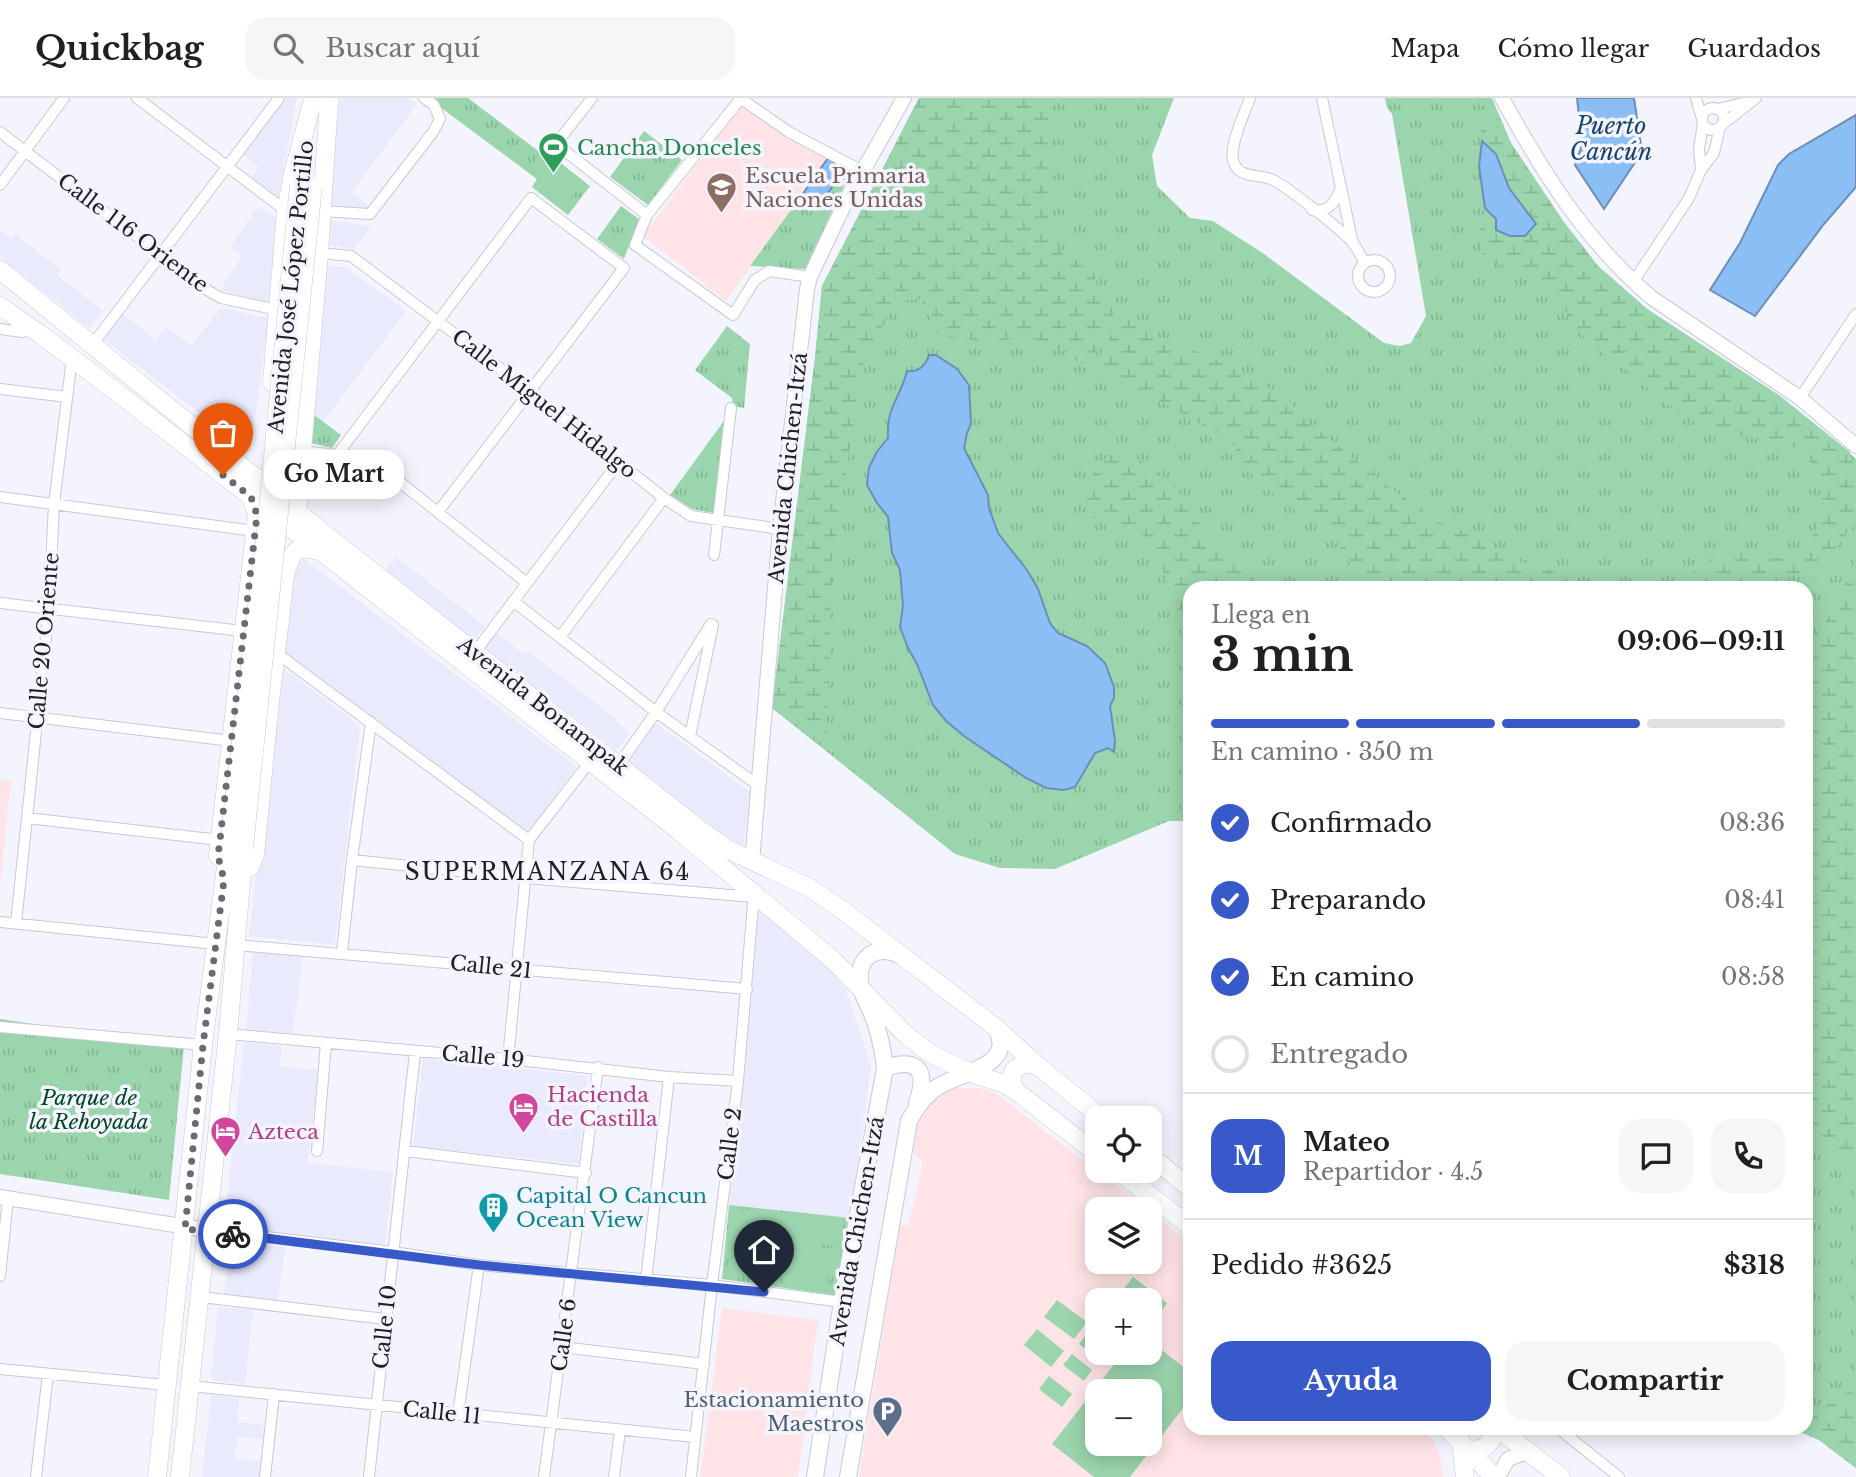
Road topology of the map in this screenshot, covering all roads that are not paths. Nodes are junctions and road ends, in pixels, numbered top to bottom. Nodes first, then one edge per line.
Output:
1 (64, 98) edge
2 (137, 98) edge
3 (279, 98) edge
4 (424, 98) edge
5 (592, 98) edge
6 (741, 98) edge
7 (905, 98) edge
8 (1250, 98) edge
9 (1322, 98) edge
10 (1502, 98) edge
11 (318, 100) edge
12 (1752, 100) edge
13 (1697, 102) edge
14 (1708, 115) junction
15 (1721, 125) junction
16 (0, 132) edge
17 (25, 151) junction
18 (227, 167) junction
19 (1701, 170) junction
20 (864, 172) junction
21 (0, 185) edge
22 (1341, 188) junction
23 (1312, 210) junction
24 (286, 211) junction
25 (321, 211) junction
26 (647, 215) junction
27 (1353, 244) junction
28 (319, 253) junction
29 (160, 256) junction
30 (1365, 263) dead end
31 (0, 271) edge
32 (810, 277) junction
33 (1633, 282) junction
34 (0, 306) edge
35 (278, 310) junction
36 (1856, 314) edge
37 (437, 321) junction
38 (32, 328) junction
39 (0, 329) edge
40 (93, 344) junction
41 (72, 358) junction
42 (138, 383) junction
43 (0, 389) edge
44 (529, 392) junction
45 (67, 397) junction
46 (1800, 398) junction
47 (127, 400) junction
48 (732, 408) dead end
49 (267, 441) junction
50 (1856, 446) edge
51 (301, 449) junction
52 (618, 463) junction
53 (254, 476) junction
54 (396, 479) dead end
55 (0, 497) edge
56 (251, 497) junction
57 (664, 498) junction
58 (54, 504) junction
59 (297, 510) junction
60 (438, 512) junction
61 (717, 521) junction
62 (780, 529) junction
63 (255, 531) junction
64 (321, 552) junction
65 (713, 555) dead end
66 (251, 564) junction
67 (288, 569) junction
68 (527, 583) junction
69 (513, 601) junction
70 (0, 603) edge
71 (49, 608) junction
72 (243, 631) junction
73 (560, 637) junction
74 (275, 652) junction
75 (475, 652) junction
76 (656, 712) junction
77 (0, 713) edge
78 (37, 718) junction
79 (371, 722) junction
80 (690, 736) junction
81 (232, 741) junction
82 (590, 763) junction
83 (618, 766) junction
84 (759, 786) junction
85 (27, 818) junction
86 (529, 840) junction
87 (231, 844) junction
88 (352, 860) junction
89 (752, 862) junction
90 (526, 878) junction
91 (243, 883) junction
92 (754, 895) junction
93 (0, 922) edge
94 (16, 923) junction
95 (216, 944) junction
96 (236, 944) junction
97 (342, 952) junction
98 (907, 960) junction
99 (518, 970) junction
100 (747, 989) junction
101 (861, 989) junction
102 (0, 1027) edge
103 (995, 1027) junction
104 (228, 1034) junction
105 (326, 1043) junction
106 (203, 1045) junction
107 (415, 1052) junction
108 (508, 1059) junction
109 (1038, 1066) junction
110 (598, 1068) junction
111 (885, 1068) junction
112 (971, 1073) junction
113 (668, 1077) junction
114 (738, 1081) junction
115 (1016, 1091) junction
116 (1087, 1106) edge
117 (916, 1107) junction
118 (1085, 1145) edge
119 (317, 1151) dead end
120 (405, 1151) junction
121 (1162, 1166) edge
122 (586, 1173) junction
123 (1183, 1182) edge
124 (1134, 1183) edge
125 (4, 1198) edge
126 (1183, 1221) edge
127 (185, 1229) junction
128 (206, 1230) junction
129 (393, 1252) junction
130 (479, 1265) junction
131 (573, 1274) junction
132 (0, 1276) edge
133 (646, 1281) junction
134 (712, 1285) junction
135 (201, 1297) junction
136 (842, 1302) junction
137 (385, 1319) junction
138 (562, 1347) junction
139 (704, 1364) junction
140 (0, 1369) edge
141 (48, 1374) junction
142 (166, 1385) junction
143 (190, 1386) junction
144 (274, 1394) junction
145 (377, 1405) junction
146 (458, 1415) junction
147 (551, 1424) junction
148 (620, 1431) junction
149 (1454, 1435) edge
150 (1493, 1435) edge
151 (1504, 1435) edge
152 (1567, 1435) edge
153 (695, 1437) junction
154 (1465, 1447) junction
155 (1527, 1452) junction
156 (36, 1477) edge
157 (157, 1477) edge
158 (180, 1477) edge
159 (265, 1477) edge
160 (369, 1477) edge
161 (544, 1477) edge
162 (614, 1477) edge
163 (691, 1477) edge
164 (816, 1477) edge
165 (848, 1477) edge
166 (1465, 1477) edge
167 (1496, 1477) edge
168 (1562, 1477) edge
169 (1619, 1477) edge

1 - 17 street
2 - 18 street
3 - 18 street
4 - 25 street
5 - 26 street
6 - 20 street
6 - 26 street
7 - 20 street, Avenida Chichen-Itzá
8 - 23 street
9 - 22 street
10 - 33 street
11 - 24 main road
11 - 25 main road
11 - 87 main road, Avenida José López Portillo, bridge
12 - 14 street
12 - 15 street
13 - 14 street
14 - 15 street
14 - 15 street
14 - 19 street
15 - 19 street
16 - 17 street, Calle 116 Oriente
17 - 21 street
17 - 29 street, Calle 116 Oriente
18 - 24 street
18 - 29 street
19 - 33 street
20 - 32 street, Avenida Chichen-Itzá
22 - 23 street
22 - 27 street
23 - 27 street
24 - 35 main road
25 - 28 main road
26 - 32 street
27 - 30 street
28 - 37 street, Calle Miguel Hidalgo
28 - 51 main road
29 - 35 street, Calle 116 Oriente
29 - 40 street
31 - 40 main road, Avenida Bonampak
32 - 62 street, Avenida Chichen-Itzá
33 - 46 street
34 - 38 main road, Avenida Bonampak
35 - 49 main road
36 - 46 street
37 - 44 street, Calle Miguel Hidalgo
37 - 44 street
37 - 51 street
38 - 39 street
38 - 41 main road, Avenida Bonampak
40 - 42 main road, Avenida Bonampak
41 - 45 street, Calle 20 Oriente
41 - 47 main road, Avenida Bonampak
42 - 47 main road
42 - 53 main road, Avenida Bonampak
43 - 45 street
44 - 52 street, Calle Miguel Hidalgo
44 - 60 street
45 - 58 street, Calle 20 Oriente
46 - 50 street
47 - 56 main road, Avenida Bonampak
48 - 61 street
49 - 51 main road
49 - 53 main road
51 - 59 main road
52 - 57 street, Calle Miguel Hidalgo
52 - 68 street
53 - 59 main road, Avenida Bonampak
54 - 60 street
55 - 58 street
56 - 63 main road
56 - 64 main road, Avenida Bonampak
57 - 61 street, Calle Miguel Hidalgo
57 - 73 street
58 - 63 street
58 - 71 street, Calle 20 Oriente
59 - 75 main road, Avenida Bonampak
60 - 68 street
61 - 62 street, Calle Miguel Hidalgo
61 - 65 street
62 - 84 street, Avenida Chichen-Itzá
63 - 66 main road
64 - 67 main road
64 - 82 main road, Avenida Bonampak
66 - 67 main road
66 - 72 main road
67 - 74 main road
68 - 69 street
69 - 73 street
69 - 75 street
70 - 71 street
71 - 72 street
71 - 78 street, Calle 20 Oriente
72 - 81 main road
73 - 76 street
74 - 79 street
74 - 91 main road
75 - 83 main road, Avenida Bonampak
76 - 80 street
76 - 80 street
76 - 83 street
77 - 78 street
78 - 81 street
78 - 85 street, Calle 20 Oriente
79 - 86 street
79 - 88 street
80 - 84 street
81 - 87 main road
82 - 86 street
82 - 92 main road, Avenida Bonampak
83 - 89 main road, Avenida Bonampak
84 - 89 street, Avenida Chichen-Itzá
85 - 87 street
85 - 94 street, Calle 20 Oriente
86 - 90 street
87 - 91 main road, Avenida José López Portillo
87 - 95 main road, Avenida José López Portillo
88 - 90 street
88 - 97 street
89 - 98 main road, Avenida Bonampak
90 - 92 street
90 - 99 street
91 - 96 main road, Avenida José López Portillo
92 - 100 street, Calle 2
92 - 101 main road, Avenida Bonampak
93 - 94 street
94 - 95 street
95 - 106 main road, Avenida José López Portillo
96 - 97 street, Calle 21
96 - 104 main road, Avenida José López Portillo
97 - 99 street, Calle 21
98 - 101 main road
98 - 103 main road, Avenida Bonampak
99 - 100 street, Calle 21
99 - 108 street
100 - 114 street, Calle 2
101 - 111 main road, Avenida Chichen-Itzá
101 - 112 main road, Avenida Bonampak
102 - 106 street
103 - 109 main road, Avenida Bonampak
103 - 112 main road, Avenida Chichen-Itzá
104 - 105 street, Calle 19
104 - 128 main road, Avenida José López Portillo
105 - 107 street, Calle 19
105 - 119 street
106 - 127 main road, Avenida José López Portillo
107 - 108 street, Calle 19
107 - 120 street, Calle 10
108 - 110 street, Calle 19
109 - 115 main road
109 - 116 main road, Avenida Bonampak
110 - 113 street, Calle 19
110 - 122 street, Calle 6
111 - 117 main road
111 - 136 main road, Avenida Chichen-Itzá
112 - 115 main road, Avenida Bonampak
112 - 117 main road, Avenida Chichen-Itzá
113 - 114 street, Calle 19
113 - 133 street
114 - 134 street, Calle 2
115 - 118 main road, Avenida Bonampak
117 - 165 main road, Avenida Chichen-Itzá
120 - 122 street
120 - 129 street, Calle 10
121 - 123 main road
122 - 131 street, Calle 6
124 - 126 main road
125 - 127 street
125 - 132 street
127 - 128 street
127 - 142 main road, Avenida José López Portillo
128 - 129 street
128 - 135 main road, Avenida José López Portillo
129 - 130 street
129 - 137 street, Calle 10
130 - 131 street
130 - 146 street
131 - 133 street
131 - 138 street, Calle 6
133 - 134 street
134 - 136 street
134 - 139 street, Calle 2
135 - 137 street
135 - 143 main road, Avenida José López Portillo
136 - 164 main road, Avenida Chichen-Itzá
137 - 145 street, Calle 10
138 - 139 street
138 - 147 street, Calle 6
139 - 153 street, Calle 2
140 - 141 street
141 - 142 street
141 - 156 street
142 - 157 main road, Avenida José López Portillo
143 - 144 street, Calle 11
143 - 158 main road, Avenida José López Portillo
144 - 145 street, Calle 11
144 - 159 street
145 - 146 street, Calle 11
145 - 160 street, Calle 10
146 - 147 street, Calle 11
147 - 148 street, Calle 11
147 - 161 street, Calle 6
148 - 153 street, Calle 11
148 - 162 street
149 - 154 main road
150 - 154 main road
151 - 155 main road
152 - 169 street
153 - 163 street, Calle 2
154 - 166 main road
154 - 167 main road
155 - 167 street
155 - 168 main road

